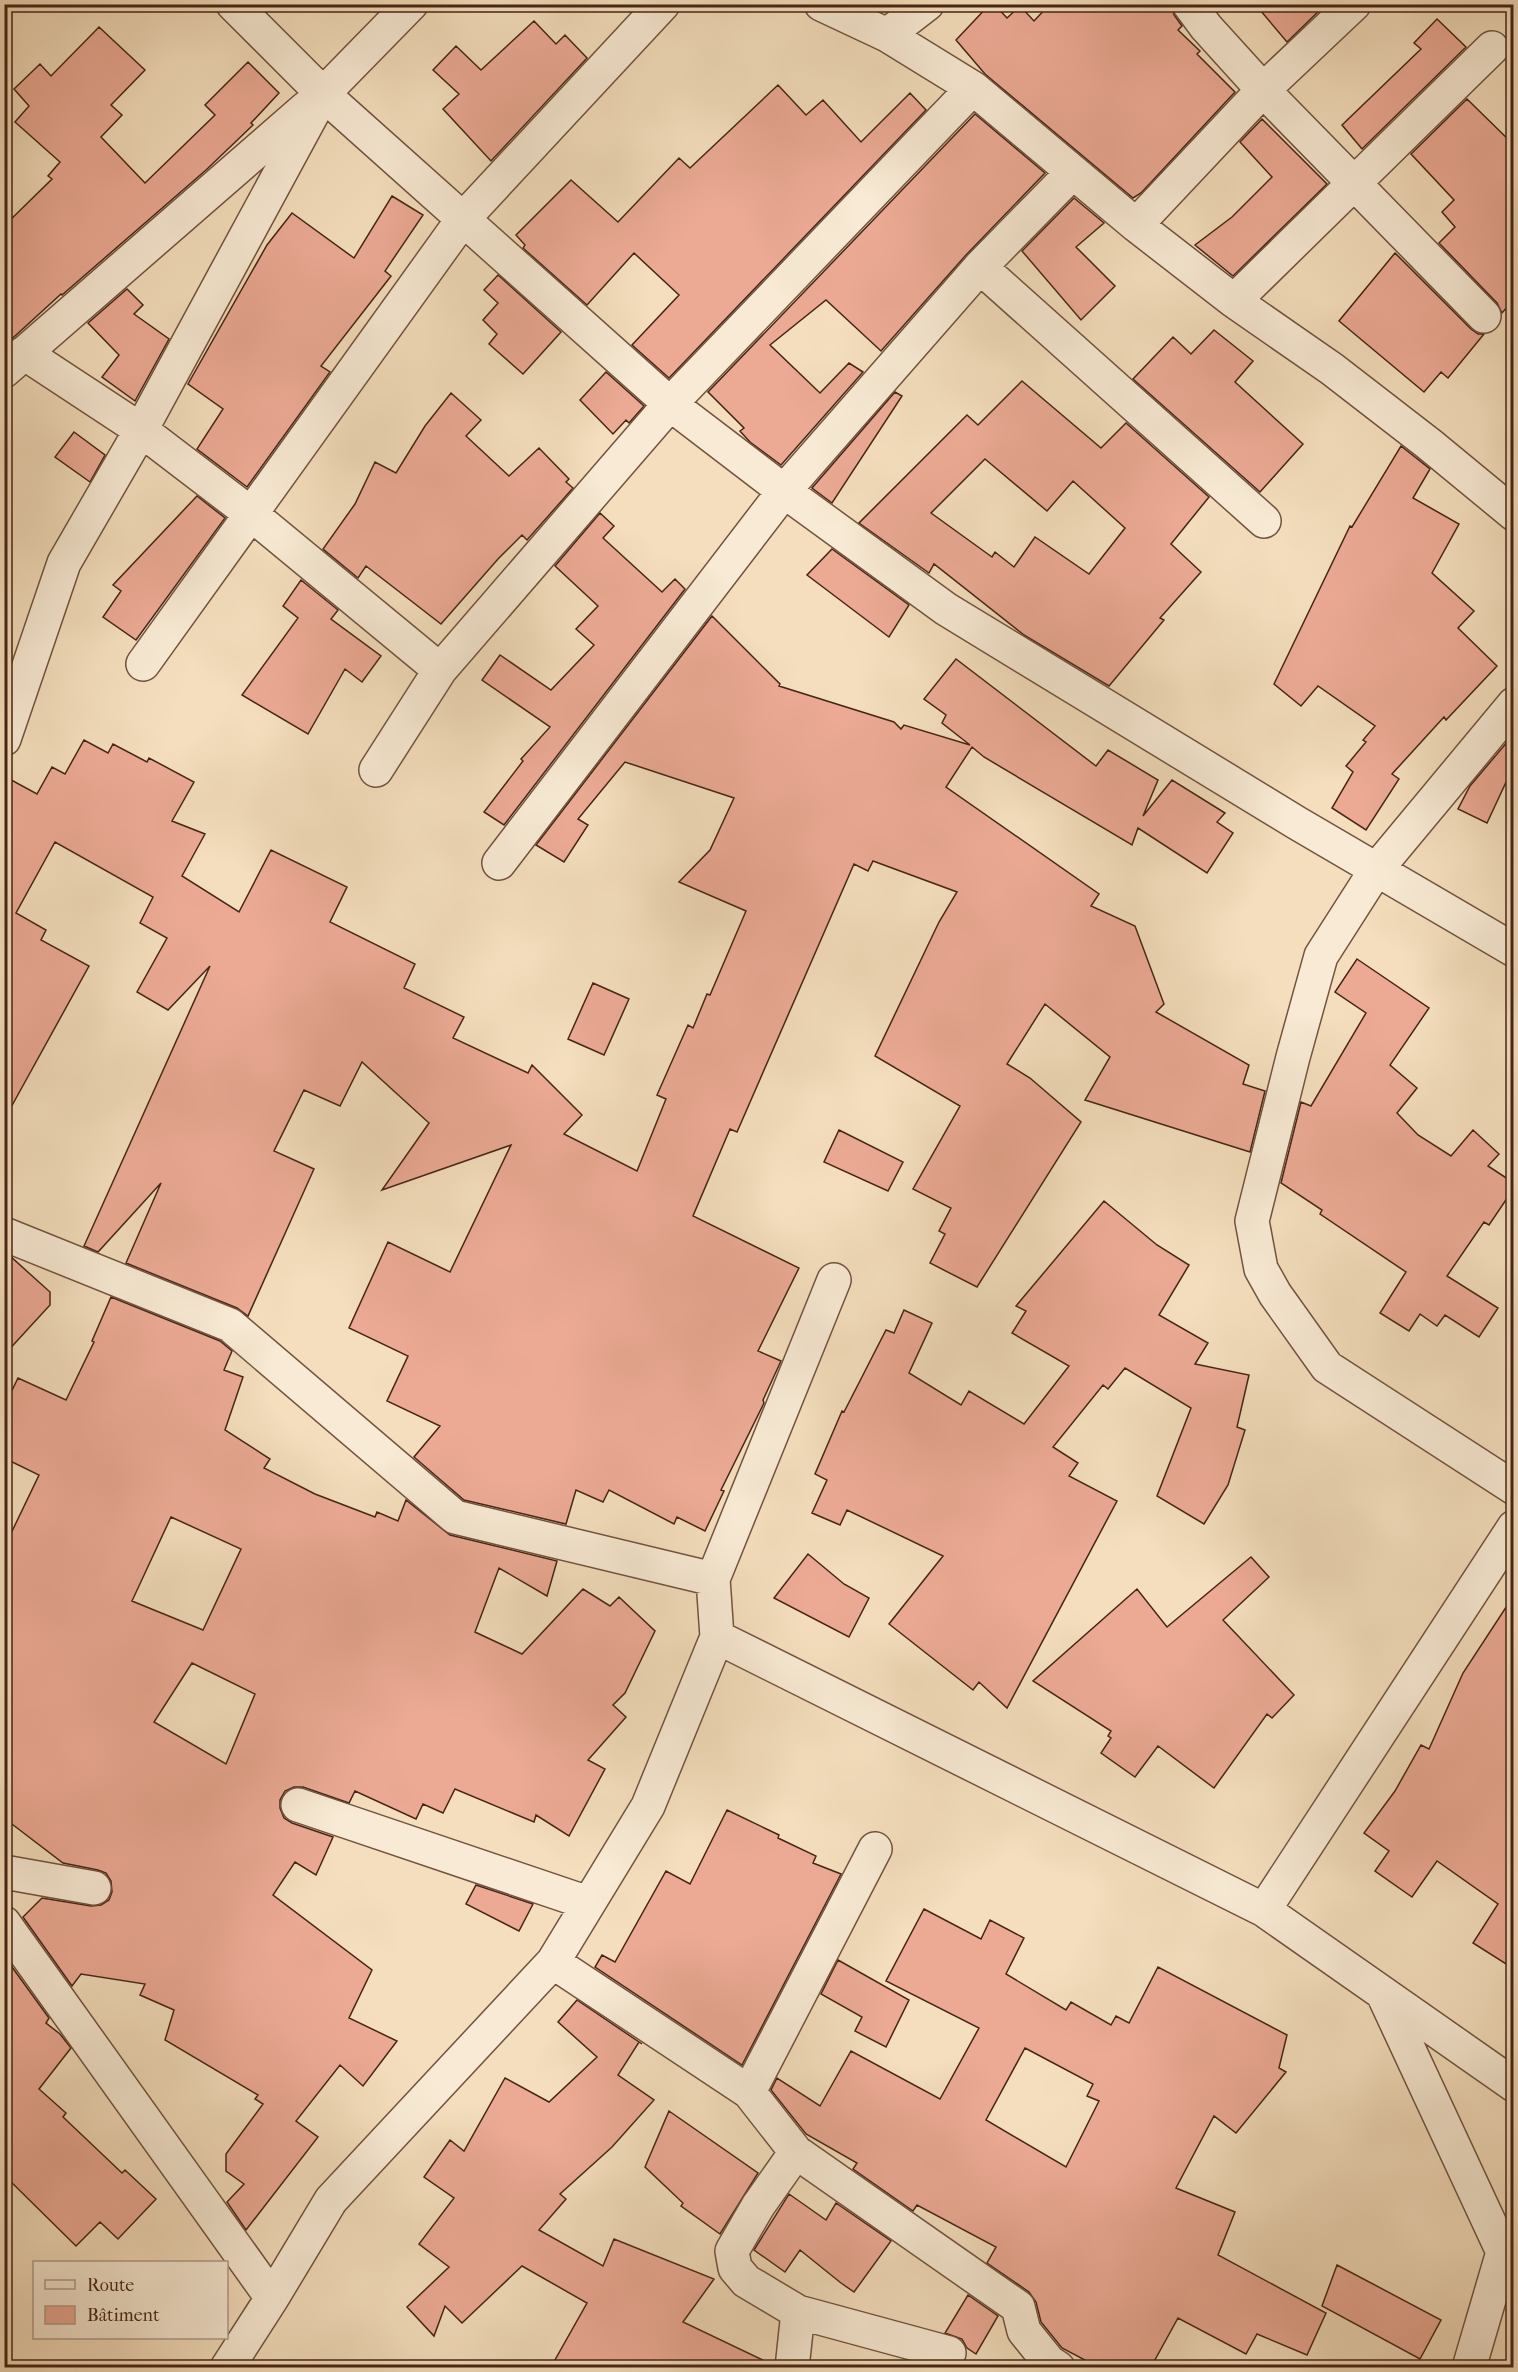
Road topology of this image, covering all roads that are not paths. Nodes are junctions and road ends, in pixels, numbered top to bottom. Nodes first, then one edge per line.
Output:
1 (233, 4) edge
2 (411, 4) edge
3 (663, 4) edge
4 (821, 4) edge
5 (927, 4) edge
6 (1189, 4) edge
7 (1354, 4) edge
8 (887, 35) junction
9 (1492, 48) dead end
10 (973, 88) junction
11 (1263, 90) junction
12 (323, 93) junction
13 (1073, 172) junction
14 (1355, 183) junction
15 (463, 219) junction
16 (1136, 225) junction
17 (980, 267) junction
18 (1234, 301) junction
19 (1484, 316) dead end
20 (14, 362) edge
21 (670, 404) junction
22 (141, 430) junction
23 (784, 491) junction
24 (251, 514) junction
25 (1514, 514) edge
26 (1264, 521) dead end
27 (143, 664) dead end
28 (440, 670) junction
29 (1514, 704) edge
30 (4, 739) edge
31 (376, 770) dead end
32 (499, 863) dead end
33 (1376, 870) junction
34 (1514, 950) edge
35 (4, 1234) edge
36 (834, 1280) dead end
37 (1514, 1488) edge
38 (1514, 1527) edge
39 (713, 1579) junction
40 (717, 1637) junction
41 (298, 1805) dead end
42 (875, 1849) dead end
43 (4, 1872) edge
44 (94, 1888) dead end
45 (588, 1903) junction
46 (1264, 1910) junction
47 (4, 1923) edge
48 (553, 1962) junction
49 (1383, 1993) junction
50 (1513, 2083) edge
51 (749, 2092) junction
52 (796, 2152) junction
53 (272, 2298) junction
54 (798, 2312) junction
55 (948, 2353) dead end
56 (227, 2367) edge
57 (792, 2367) edge
58 (1058, 2367) edge
59 (1469, 2367) edge

1 - 12 street
2 - 12 street
3 - 15 street
4 - 8 street
5 - 8 street
6 - 11 street
7 - 11 street
8 - 10 street
9 - 14 street
10 - 13 street
10 - 21 street
11 - 14 street
11 - 16 street
12 - 15 street
12 - 20 street
12 - 22 street
13 - 16 street
13 - 17 street
14 - 18 street
14 - 19 street
15 - 21 street
15 - 24 street
16 - 18 street
17 - 23 street
17 - 26 street
18 - 25 street
20 - 22 street
21 - 23 street
21 - 28 street
22 - 24 street
22 - 30 street
23 - 32 street
23 - 33 street
24 - 27 street
24 - 28 street
28 - 31 street
29 - 33 street
33 - 34 street
33 - 37 street
35 - 39 street
36 - 39 street
38 - 46 street
39 - 40 street
40 - 45 street
40 - 46 street
41 - 45 street
42 - 51 street
43 - 44 street
45 - 48 street
46 - 49 street
47 - 53 street
48 - 51 street
48 - 53 street
49 - 50 street
49 - 59 street
51 - 52 street
52 - 54 street
52 - 58 street
53 - 56 street
54 - 55 street
54 - 57 street

